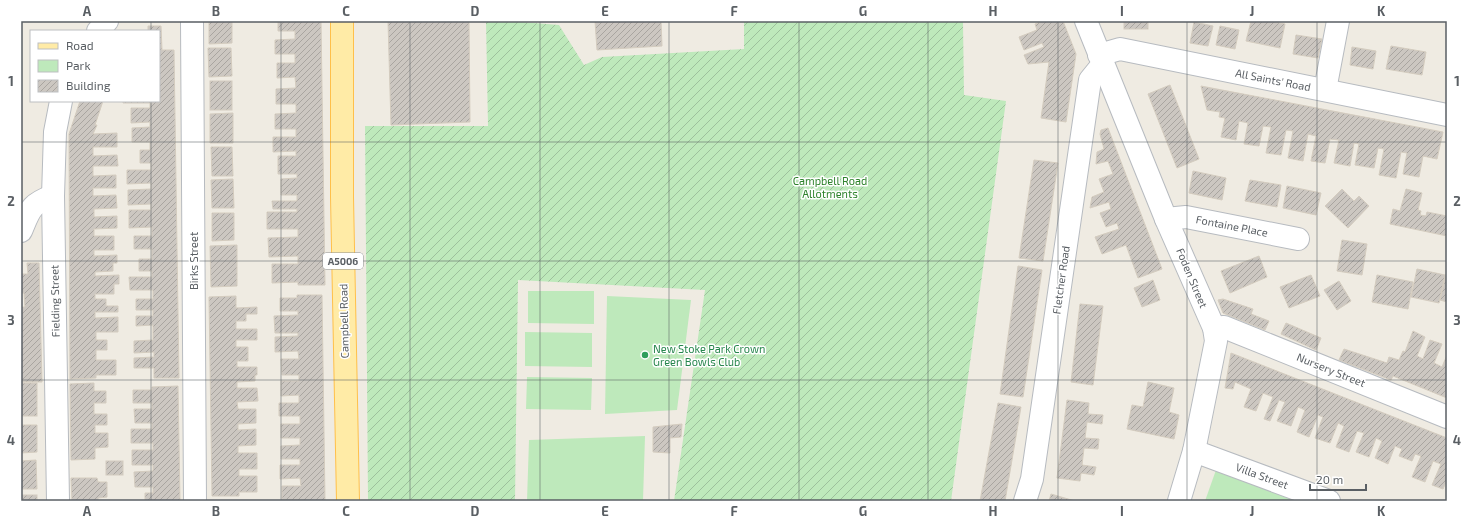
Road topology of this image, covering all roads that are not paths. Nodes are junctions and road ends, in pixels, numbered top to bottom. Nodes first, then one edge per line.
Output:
1 (107, 21) edge
2 (192, 21) edge
3 (342, 21) edge
4 (1086, 21) edge
5 (1338, 21) edge
6 (99, 30) edge
7 (1101, 59) junction
8 (1325, 90) junction
9 (61, 102) edge
10 (1447, 115) edge
11 (53, 196) junction
12 (1166, 219) junction
13 (21, 231) edge
14 (1298, 239) dead end
15 (1214, 328) junction
16 (1447, 416) edge
17 (1194, 451) junction
18 (58, 501) edge
19 (195, 501) edge
20 (348, 501) edge
21 (1026, 501) edge
22 (1179, 501) edge
23 (1329, 501) edge

1 - 6 street
2 - 19 street, Birks Street
3 - 20 main road, Campbell Road / A5006
4 - 7 street, Foden Street
5 - 8 street
7 - 8 street, All Saints' Road
7 - 12 street, Foden Street
7 - 21 street, Fletcher Road
8 - 10 street, All Saints' Road
9 - 11 street, Fielding Street
11 - 13 street
11 - 18 street, Fielding Street
12 - 14 street, Fontaine Place
12 - 15 street, Foden Street
15 - 16 street, Nursery Street
15 - 17 street, Foden Street
17 - 22 street, Foden Street
17 - 23 street, Villa Street

